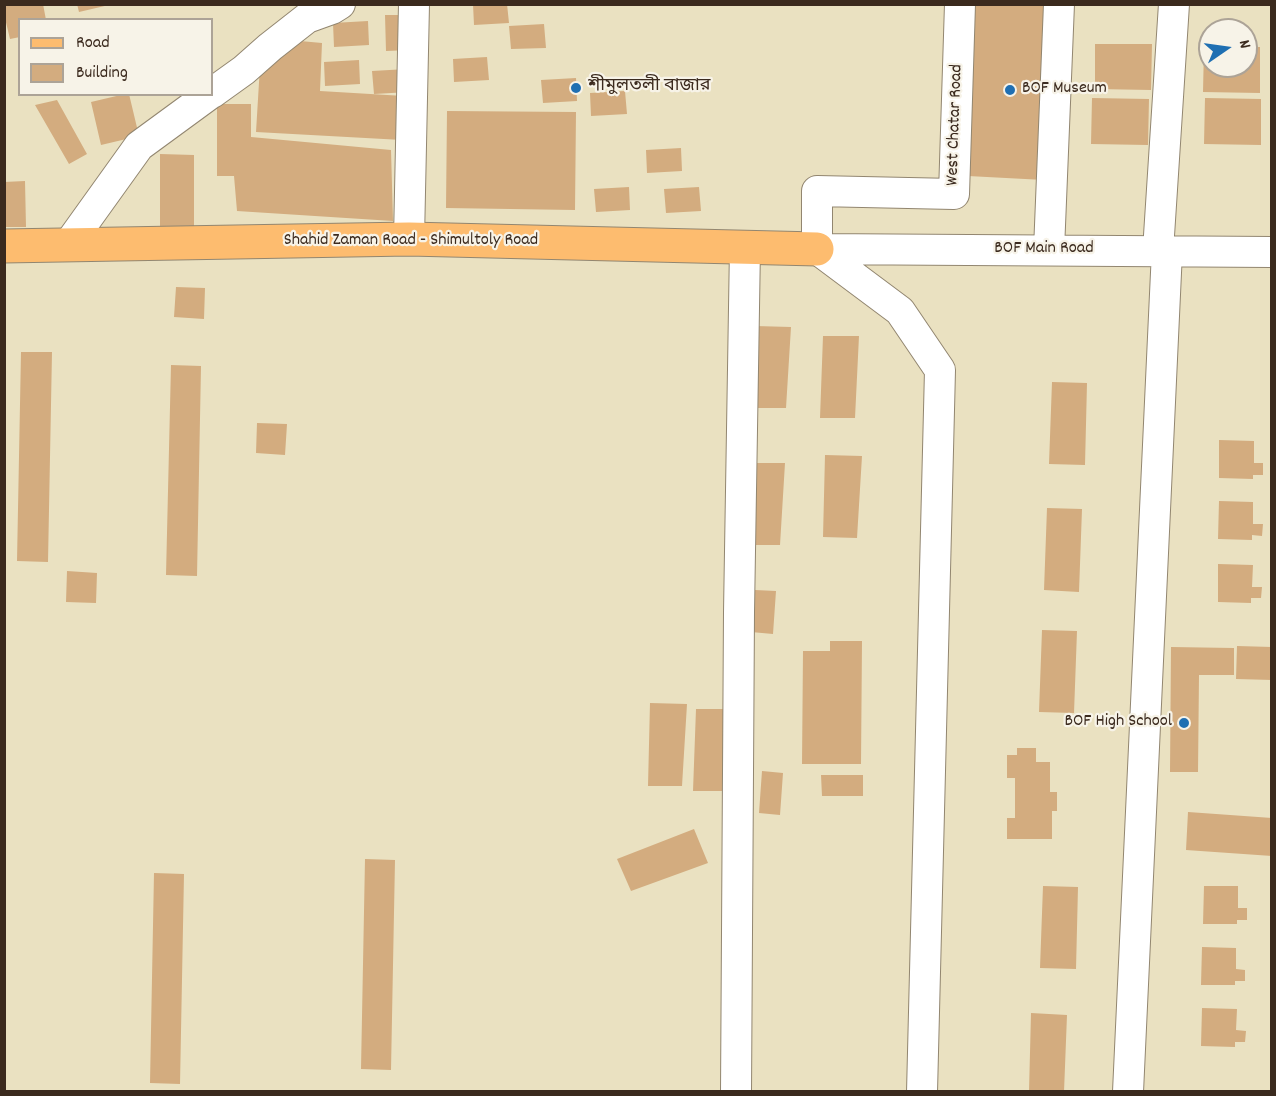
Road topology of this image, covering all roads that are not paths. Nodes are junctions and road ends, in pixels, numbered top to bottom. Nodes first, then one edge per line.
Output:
1 (340, 4) edge
2 (414, 4) edge
3 (960, 4) edge
4 (1059, 4) edge
5 (1174, 4) edge
6 (213, 93) edge
7 (208, 96) edge
8 (409, 239) junction
9 (68, 245) junction
10 (4, 246) edge
11 (745, 247) junction
12 (817, 249) junction
13 (1049, 250) junction
14 (1163, 251) junction
15 (1272, 252) edge
16 (736, 1092) edge
17 (922, 1092) edge
18 (1128, 1092) edge

1 - 6 street
2 - 8 street
3 - 12 street, West Chatar Road
4 - 13 street
5 - 14 street
7 - 9 street
8 - 9 main road, Shahid Zaman Road - Shimultoly Road
8 - 11 main road, Shahid Zaman Road - Shimultoly Road
9 - 10 main road, Shahid Zaman Road - Shimultoly Road
11 - 12 main road, Shahid Zaman Road - Shimultoly Road
11 - 16 street
12 - 13 street, BOF Main Road
12 - 17 street
13 - 14 street, BOF Main Road
14 - 15 street, BOF Main Road
14 - 18 street

